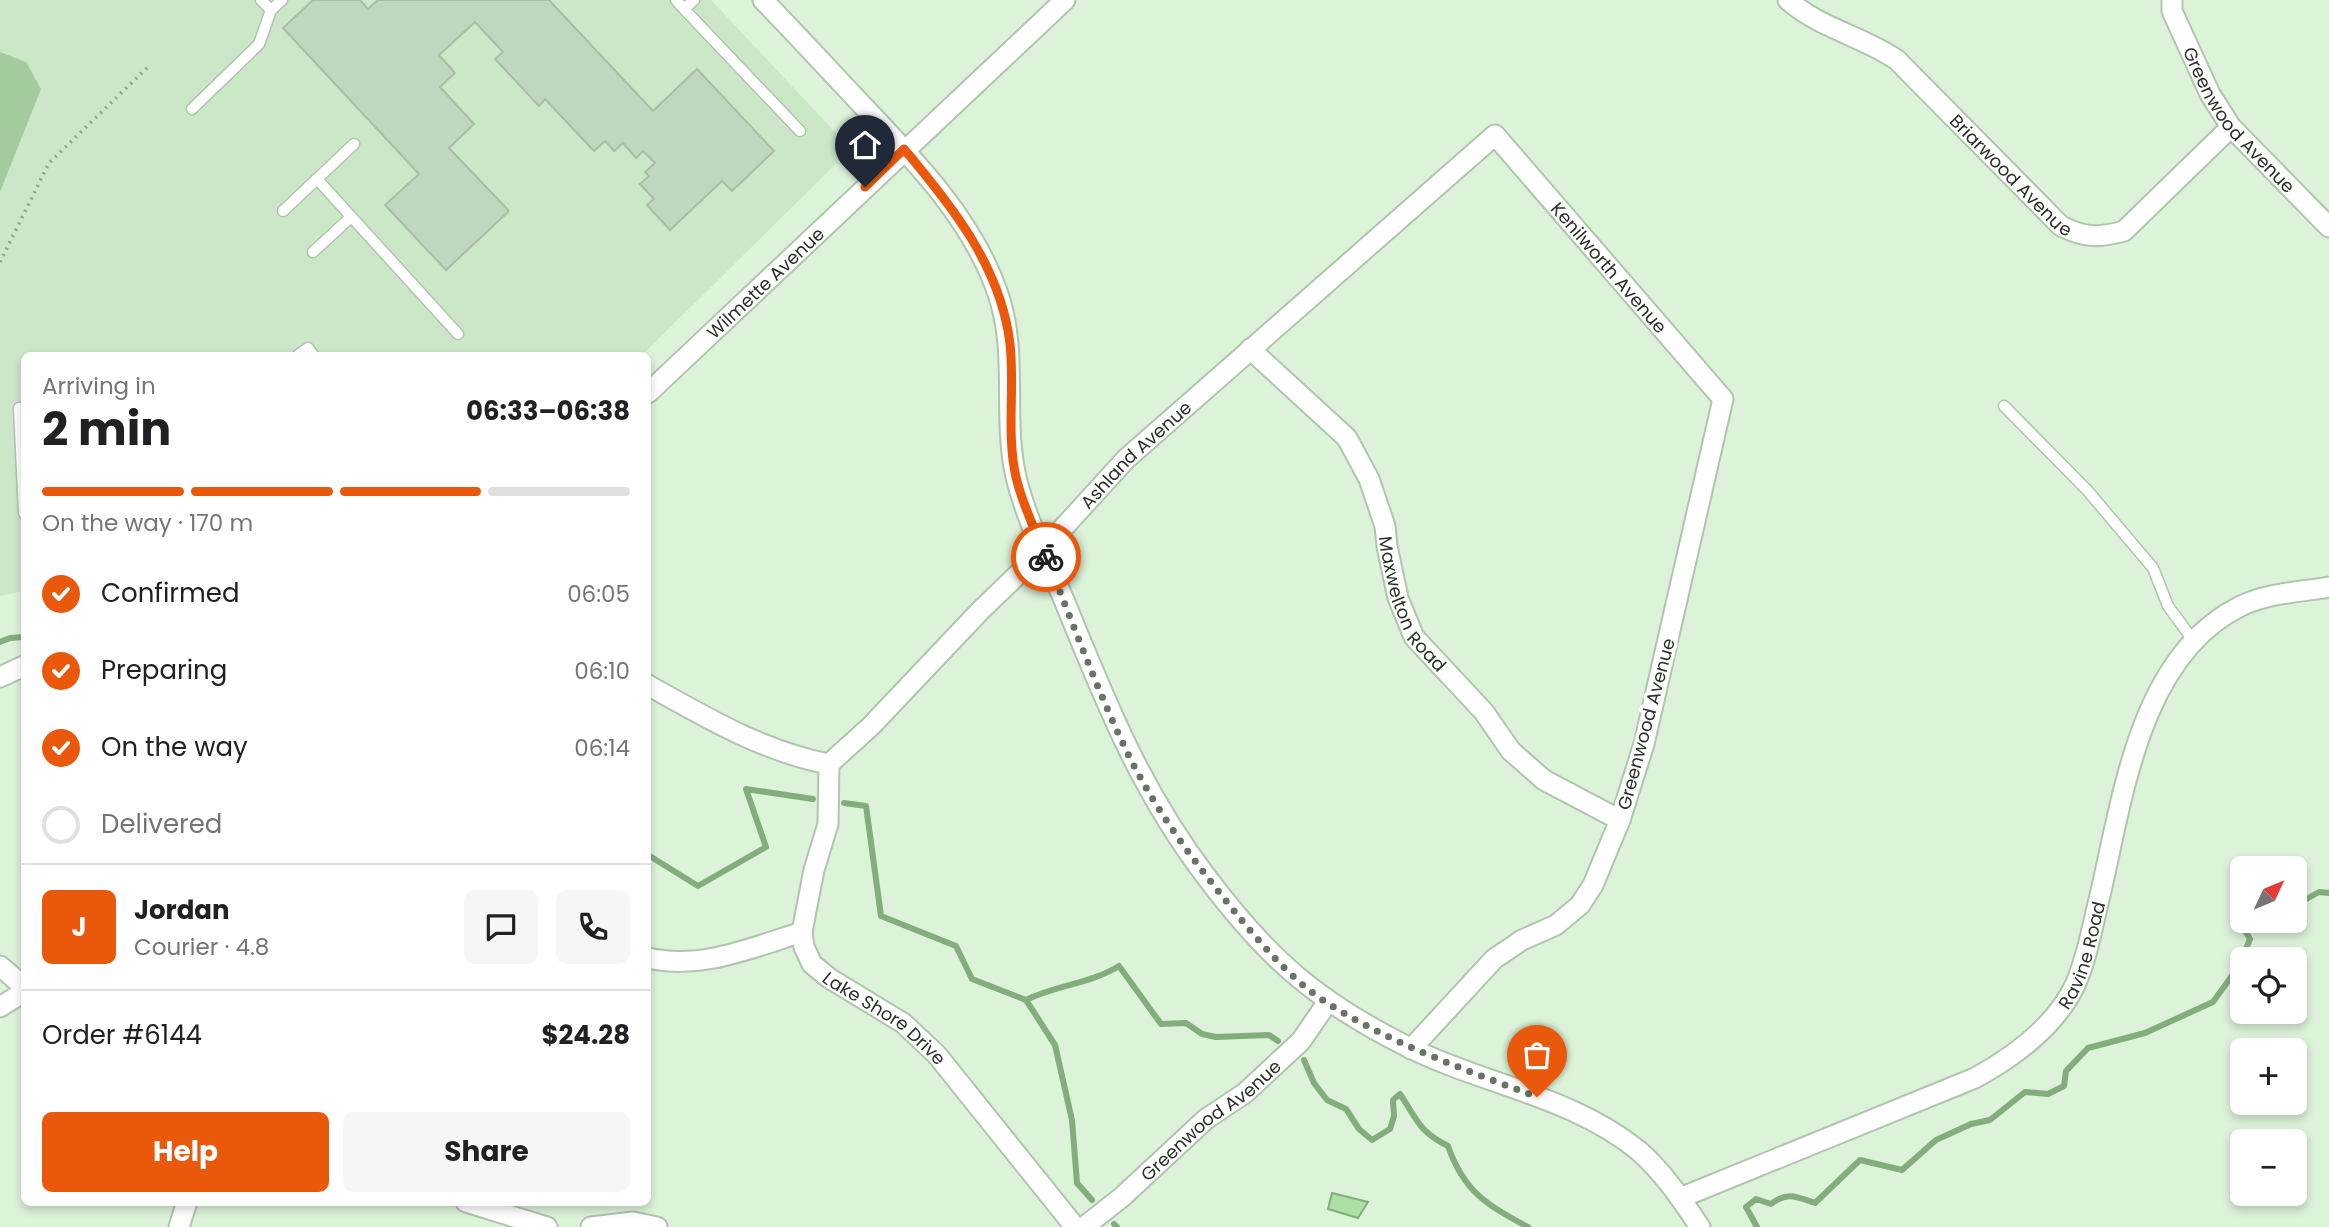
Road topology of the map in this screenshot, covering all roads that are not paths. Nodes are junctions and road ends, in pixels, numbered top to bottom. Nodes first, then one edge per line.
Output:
1 (261, 0) edge
2 (282, 0) edge
3 (676, 0) edge
4 (694, 0) edge
5 (1065, 0) edge
6 (1788, 0) edge
7 (2172, 0) edge
8 (771, 3) edge
9 (684, 9) junction
10 (271, 10) junction
11 (192, 110) dead end
12 (2231, 127) junction
13 (800, 131) dead end
14 (1495, 135) joint
15 (354, 144) dead end
16 (904, 149) junction
17 (317, 179) junction
18 (283, 211) dead end
19 (351, 217) junction
20 (2329, 227) edge
21 (313, 252) dead end
22 (458, 334) dead end
23 (1250, 349) junction
24 (651, 390) edge
25 (1723, 399) joint
26 (2004, 406) dead end
27 (21, 408) edge
28 (21, 450) edge
29 (1043, 550) junction
30 (2329, 587) edge
31 (2193, 640) junction
32 (21, 667) edge
33 (0, 677) edge
34 (651, 687) edge
35 (829, 764) junction
36 (1620, 820) junction
37 (802, 932) junction
38 (651, 958) edge
39 (0, 966) edge
40 (21, 987) edge
41 (21, 992) edge
42 (1327, 1003) junction
43 (0, 1007) edge
44 (1411, 1049) junction
45 (1680, 1198) junction
46 (186, 1206) edge
47 (479, 1206) edge
48 (179, 1227) edge
49 (547, 1227) edge
50 (591, 1227) edge
51 (657, 1227) edge
52 (1075, 1227) edge
53 (1084, 1227) edge
54 (1700, 1227) edge

1 - 10 lane
2 - 10 lane
3 - 9 lane
4 - 9 lane
5 - 16 street, Wilmette Avenue
6 - 12 street, Briarwood Avenue
7 - 12 street, Greenwood Avenue
8 - 16 street
9 - 13 lane
10 - 11 lane
12 - 20 street, Greenwood Avenue
14 - 23 street, Ashland Avenue
14 - 25 street, Kenilworth Avenue
15 - 17 lane
16 - 24 street, Wilmette Avenue
16 - 29 street
17 - 18 lane
17 - 19 lane
19 - 21 lane
19 - 22 lane
23 - 29 street, Ashland Avenue
23 - 36 street, Maxwelton Road
25 - 36 street, Greenwood Avenue
26 - 31 lane
27 - 28 lane
29 - 35 street, Ashland Avenue
29 - 42 street
30 - 31 street, Ravine Road
31 - 45 street, Ravine Road
32 - 33 street
34 - 35 street
35 - 37 street
36 - 44 street, Greenwood Avenue
37 - 38 street
37 - 52 street, Lake Shore Drive
39 - 40 street
41 - 43 street
42 - 44 street
42 - 53 street, Greenwood Avenue
44 - 45 street
45 - 54 street
46 - 48 street
47 - 49 street
50 - 51 street

